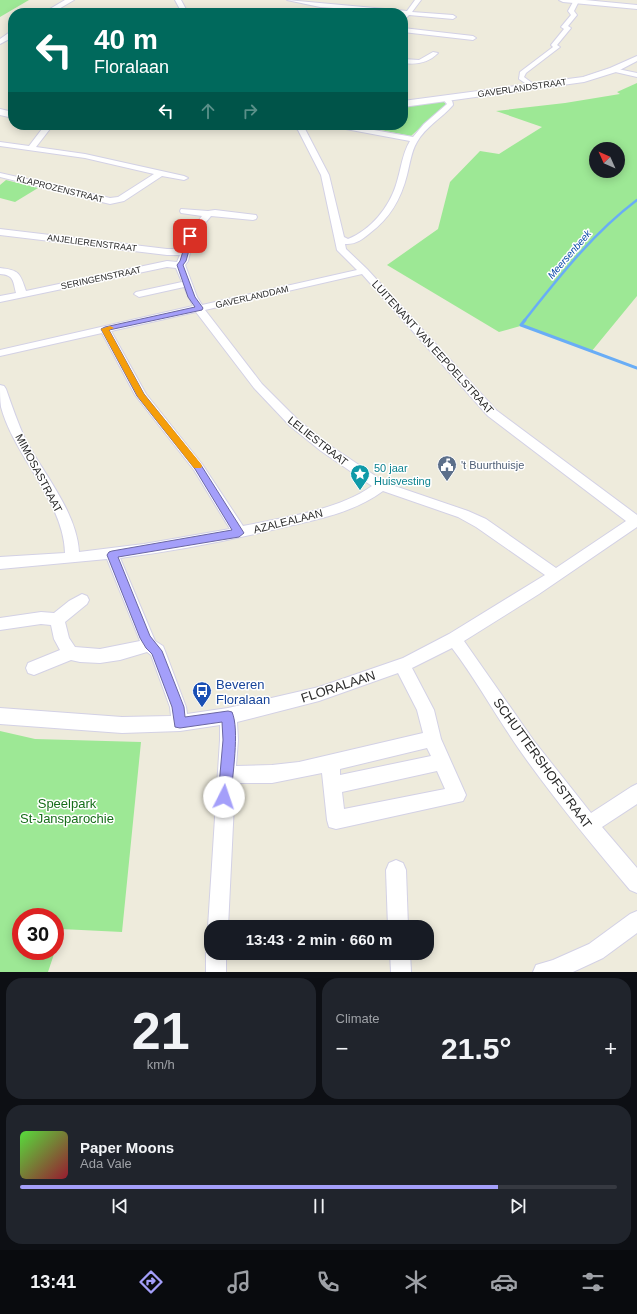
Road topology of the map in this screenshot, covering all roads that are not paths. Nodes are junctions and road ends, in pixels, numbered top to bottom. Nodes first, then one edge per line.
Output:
1 (70, 0) edge
2 (290, 0) edge
3 (418, 0) edge
4 (563, 0) edge
5 (575, 3) dead end
6 (637, 7) edge
7 (56, 8) edge
8 (353, 8) edge
9 (408, 13) joint
10 (453, 17) dead end
11 (408, 31) edge
12 (474, 38) dead end
13 (435, 53) dead end
14 (637, 58) edge
15 (408, 62) edge
16 (613, 70) junction
17 (637, 75) edge
18 (533, 86) junction
19 (445, 98) junction
20 (408, 103) edge
21 (46, 130) edge
22 (301, 130) edge
23 (360, 130) edge
24 (415, 139) junction
25 (0, 144) edge
26 (30, 149) junction
27 (161, 173) junction
28 (0, 175) edge
29 (184, 178) dead end
30 (184, 211) dead end
31 (208, 214) junction
32 (253, 217) dead end
33 (0, 232) edge
34 (356, 239) junction
35 (343, 240) junction
36 (167, 252) junction
37 (185, 252) junction
38 (349, 255) junction
39 (168, 264) junction
40 (180, 265) junction
41 (0, 271) edge
42 (364, 271) junction
43 (186, 284) junction
44 (139, 294) dead end
45 (22, 295) junction
46 (0, 299) edge
47 (199, 308) junction
48 (105, 329) junction
49 (0, 353) edge
50 (0, 389) edge
51 (381, 486) junction
52 (636, 522) edge
53 (239, 533) junction
54 (112, 555) junction
55 (72, 558) junction
56 (0, 563) edge
57 (555, 575) junction
58 (82, 600) dead end
59 (57, 620) junction
60 (0, 624) edge
61 (454, 639) junction
62 (150, 645) junction
63 (70, 653) junction
64 (402, 665) junction
65 (34, 668) dead end
66 (0, 716) edge
67 (228, 716) junction
68 (180, 723) junction
69 (432, 739) junction
70 (330, 762) junction
71 (441, 762) junction
72 (226, 775) junction
73 (333, 785) junction
74 (637, 793) edge
75 (588, 826) junction
76 (396, 870) dead end
77 (637, 883) edge
78 (218, 920) edge
79 (398, 920) edge
80 (637, 922) edge
81 (216, 960) edge
82 (400, 960) edge
83 (216, 972) edge
84 (401, 972) edge
85 (543, 972) edge

1 - 7 street
2 - 8 street
3 - 9 street
4 - 6 street
5 - 18 street
9 - 10 street
11 - 12 street
13 - 15 street
14 - 16 street, GAVERLANDSTRAAT
16 - 17 street
16 - 18 street, GAVERLANDSTRAAT
18 - 19 street, GAVERLANDSTRAAT
19 - 20 street, GAVERLANDSTRAAT
19 - 24 street
21 - 26 street
22 - 35 street, LUITENANT VAN EEPOELSTRAAT
23 - 24 street
24 - 34 street
25 - 26 street
26 - 27 street
27 - 28 street, KLAPROZENSTRAAT
27 - 29 street
30 - 31 street
31 - 32 street
31 - 37 street
33 - 36 street, ANJELIERENSTRAAT
34 - 35 street
34 - 38 street
35 - 38 street, LUITENANT VAN EEPOELSTRAAT
36 - 37 street, ANJELIERENSTRAAT
36 - 39 street
37 - 40 street
38 - 42 street, LUITENANT VAN EEPOELSTRAAT
39 - 40 street, SERINGENSTRAAT
39 - 45 street, SERINGENSTRAAT
40 - 43 street, LELIESTRAAT
41 - 45 street
42 - 47 street, GAVERLANDDAM
42 - 52 street, LUITENANT VAN EEPOELSTRAAT
43 - 44 street
43 - 47 street, LELIESTRAAT
45 - 46 street, SERINGENSTRAAT
47 - 48 street, GAVERLANDDAM
47 - 51 street, LELIESTRAAT
48 - 49 street, GAVERLANDDAM
48 - 53 street
50 - 55 street, MIMOSASTRAAT
51 - 53 street, AZALEALAAN
51 - 57 street, LELIESTRAAT
52 - 57 street, FLORALAAN
53 - 54 street, AZALEALAAN
54 - 55 street, AZALEALAAN
54 - 62 street
55 - 56 street, AZALEALAAN
57 - 61 street, FLORALAAN
58 - 59 street
59 - 60 street
59 - 63 street
61 - 64 street, FLORALAAN
61 - 75 street, SCHUTTERSHOFSTRAAT
62 - 63 street
62 - 68 street
63 - 65 street
64 - 67 street, FLORALAAN
64 - 69 street
66 - 68 street, FLORALAAN
67 - 68 street, FLORALAAN
67 - 72 street
69 - 70 street
69 - 71 street
70 - 72 street
70 - 73 street
71 - 73 street
71 - 73 street
72 - 78 street
74 - 75 street
75 - 77 street, SCHUTTERSHOFSTRAAT
76 - 79 street
80 - 85 street
81 - 83 street
82 - 84 street

